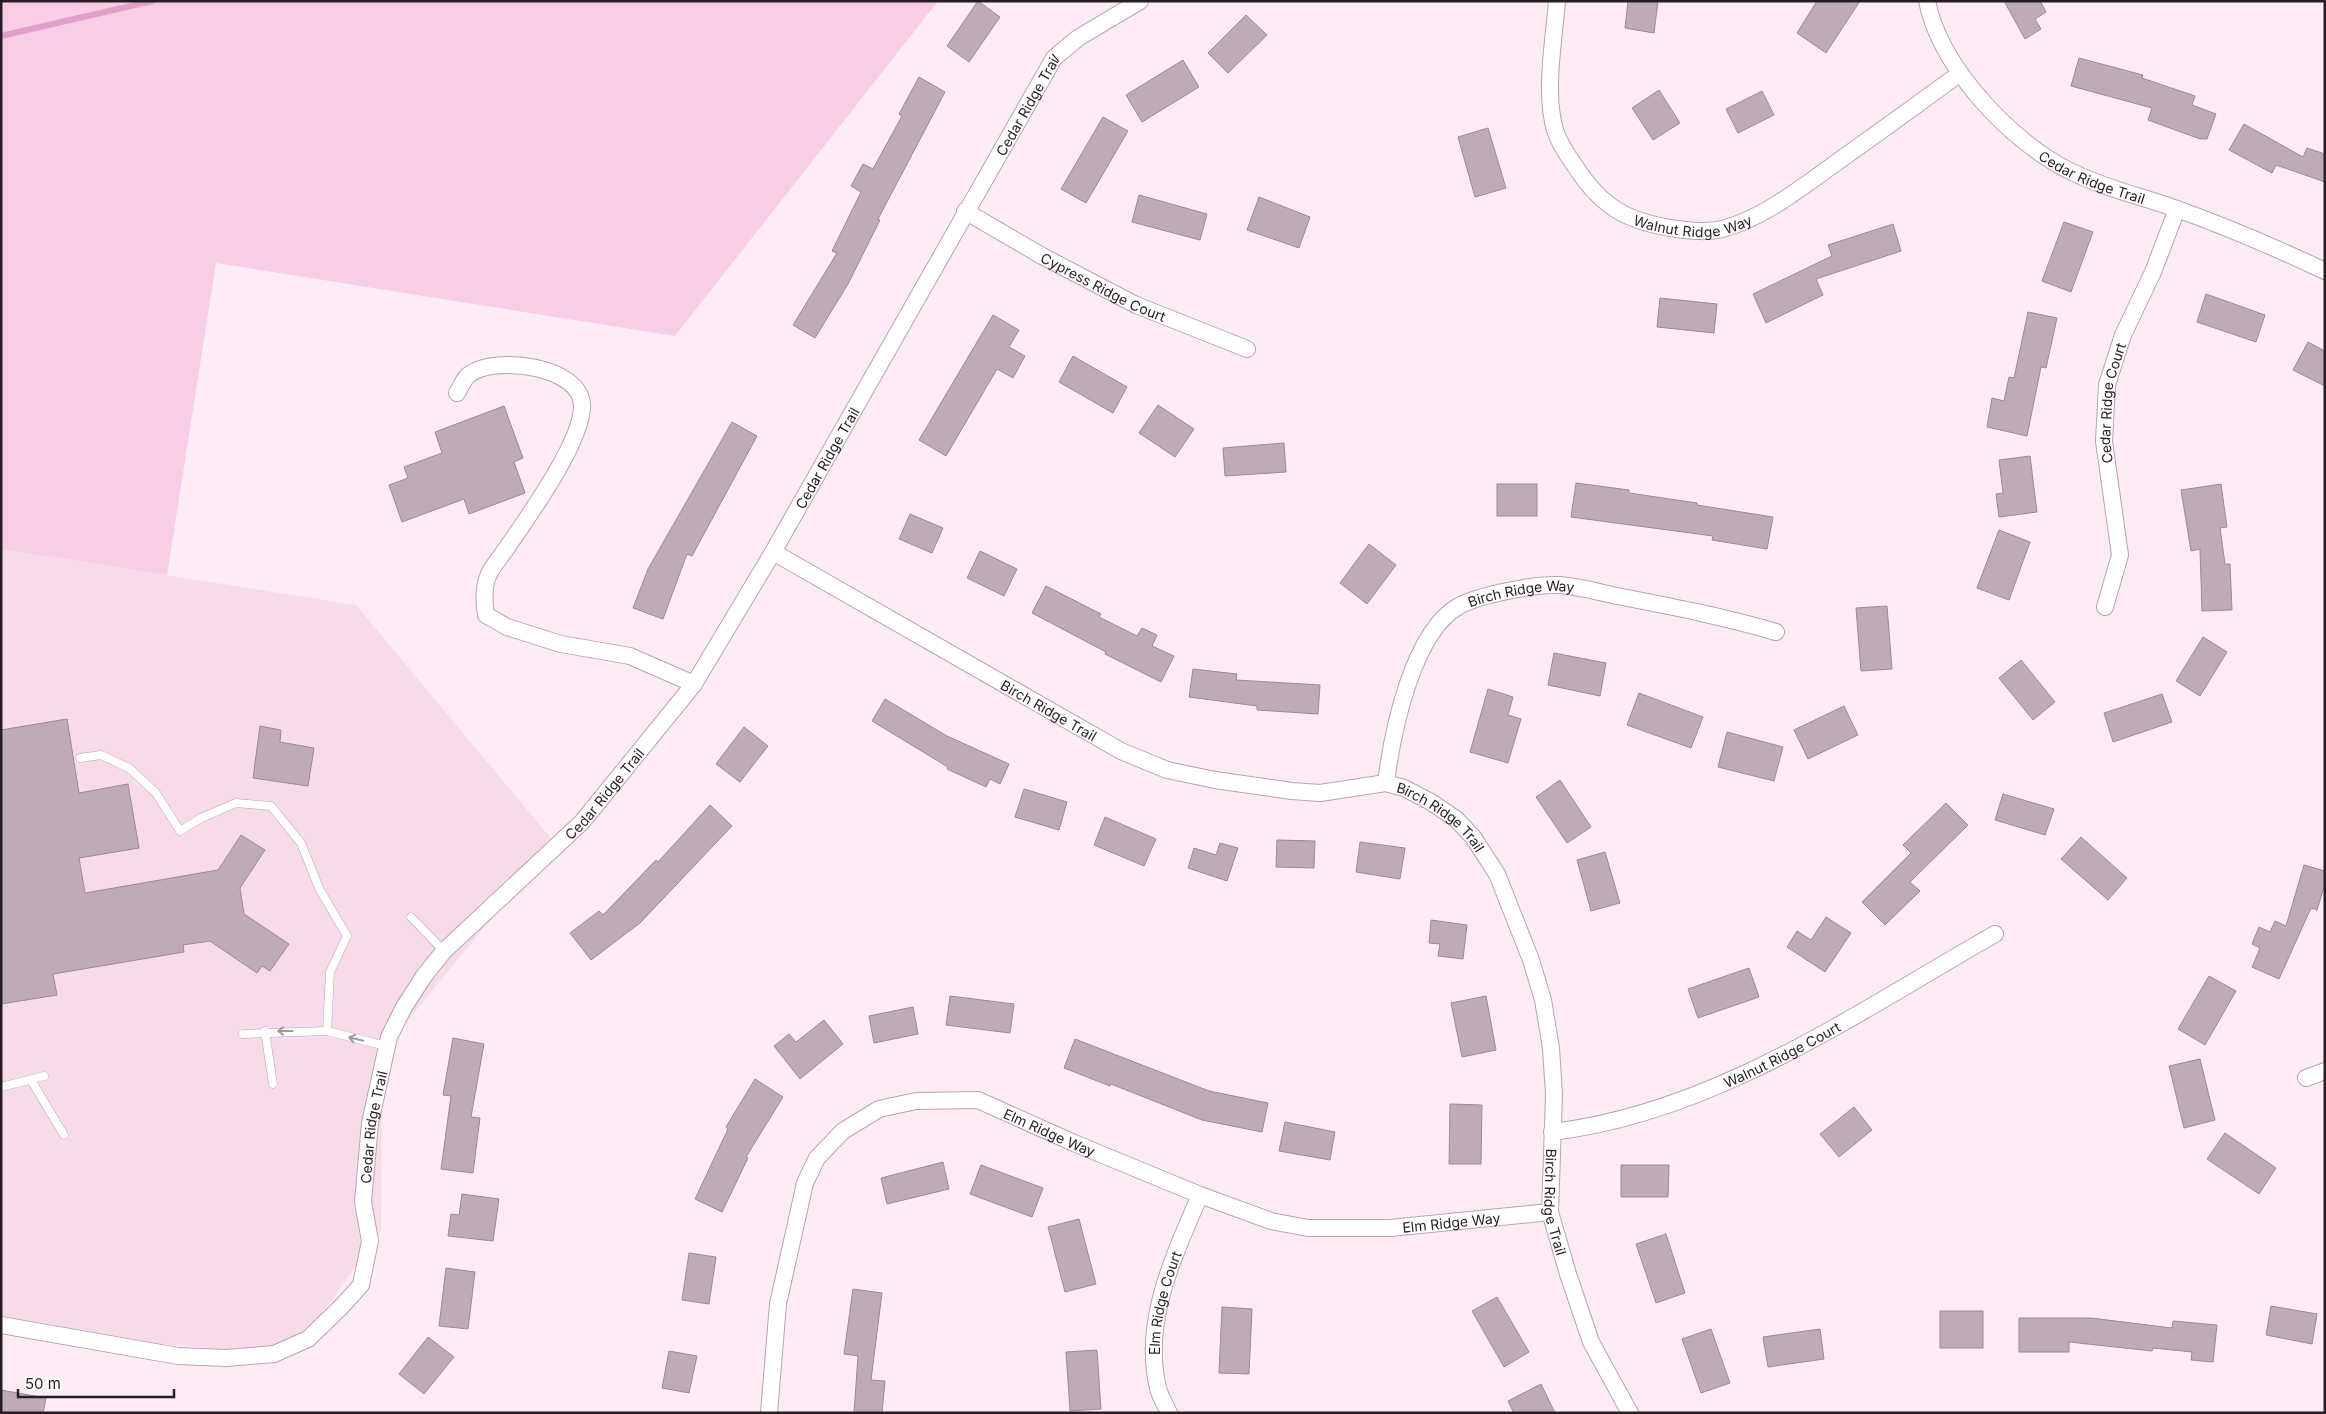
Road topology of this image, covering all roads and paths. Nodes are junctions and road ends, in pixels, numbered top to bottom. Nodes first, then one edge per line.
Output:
1 (1140, 1) edge
2 (1557, 1) edge
3 (1927, 1) edge
4 (1960, 74) junction
5 (2177, 209) junction
6 (965, 211) junction
7 (2325, 271) edge
8 (1247, 349) dead end
9 (457, 393) dead end
10 (773, 552) junction
11 (2105, 607) dead end
12 (1776, 632) dead end
13 (694, 684) junction
14 (80, 758) dead end
15 (1386, 783) junction
16 (411, 918) dead end
17 (1995, 934) dead end
18 (444, 951) junction
19 (327, 1031) junction
20 (265, 1032) junction
21 (243, 1034) dead end
22 (386, 1046) junction
23 (2325, 1071) edge
24 (44, 1076) dead end
25 (2306, 1078) dead end
26 (30, 1080) junction
27 (273, 1084) dead end
28 (1, 1087) edge
29 (1552, 1132) junction
30 (64, 1135) dead end
31 (1200, 1195) junction
32 (1550, 1212) junction
33 (1, 1324) edge
34 (769, 1413) edge
35 (1169, 1413) edge
36 (1630, 1413) edge

1 - 6 street, Cedar Ridge Trail
2 - 4 street, Walnut Ridge Way
3 - 4 street, Cedar Ridge Trail
4 - 5 street, Cedar Ridge Trail
5 - 7 street, Cedar Ridge Trail
5 - 11 street, Cedar Ridge Court
6 - 8 street, Cypress Ridge Court
6 - 10 street, Cedar Ridge Trail
9 - 13 street
10 - 13 street, Cedar Ridge Trail
10 - 15 street, Birch Ridge Trail
12 - 15 street, Birch Ridge Way
13 - 18 street, Cedar Ridge Trail
14 - 19 lane
15 - 29 street, Birch Ridge Trail
16 - 18 lane
17 - 29 street, Walnut Ridge Court
18 - 22 street, Cedar Ridge Trail
19 -> 20 lane
22 -> 19 lane
20 - 21 lane
20 - 27 lane
22 - 33 street, Cedar Ridge Trail
23 - 25 street
24 - 26 lane
26 - 28 lane
26 - 30 lane
29 - 32 street, Birch Ridge Trail
31 - 32 street, Elm Ridge Way
31 - 34 street, Elm Ridge Way
31 - 35 street, Elm Ridge Court
32 - 36 street, Birch Ridge Trail

